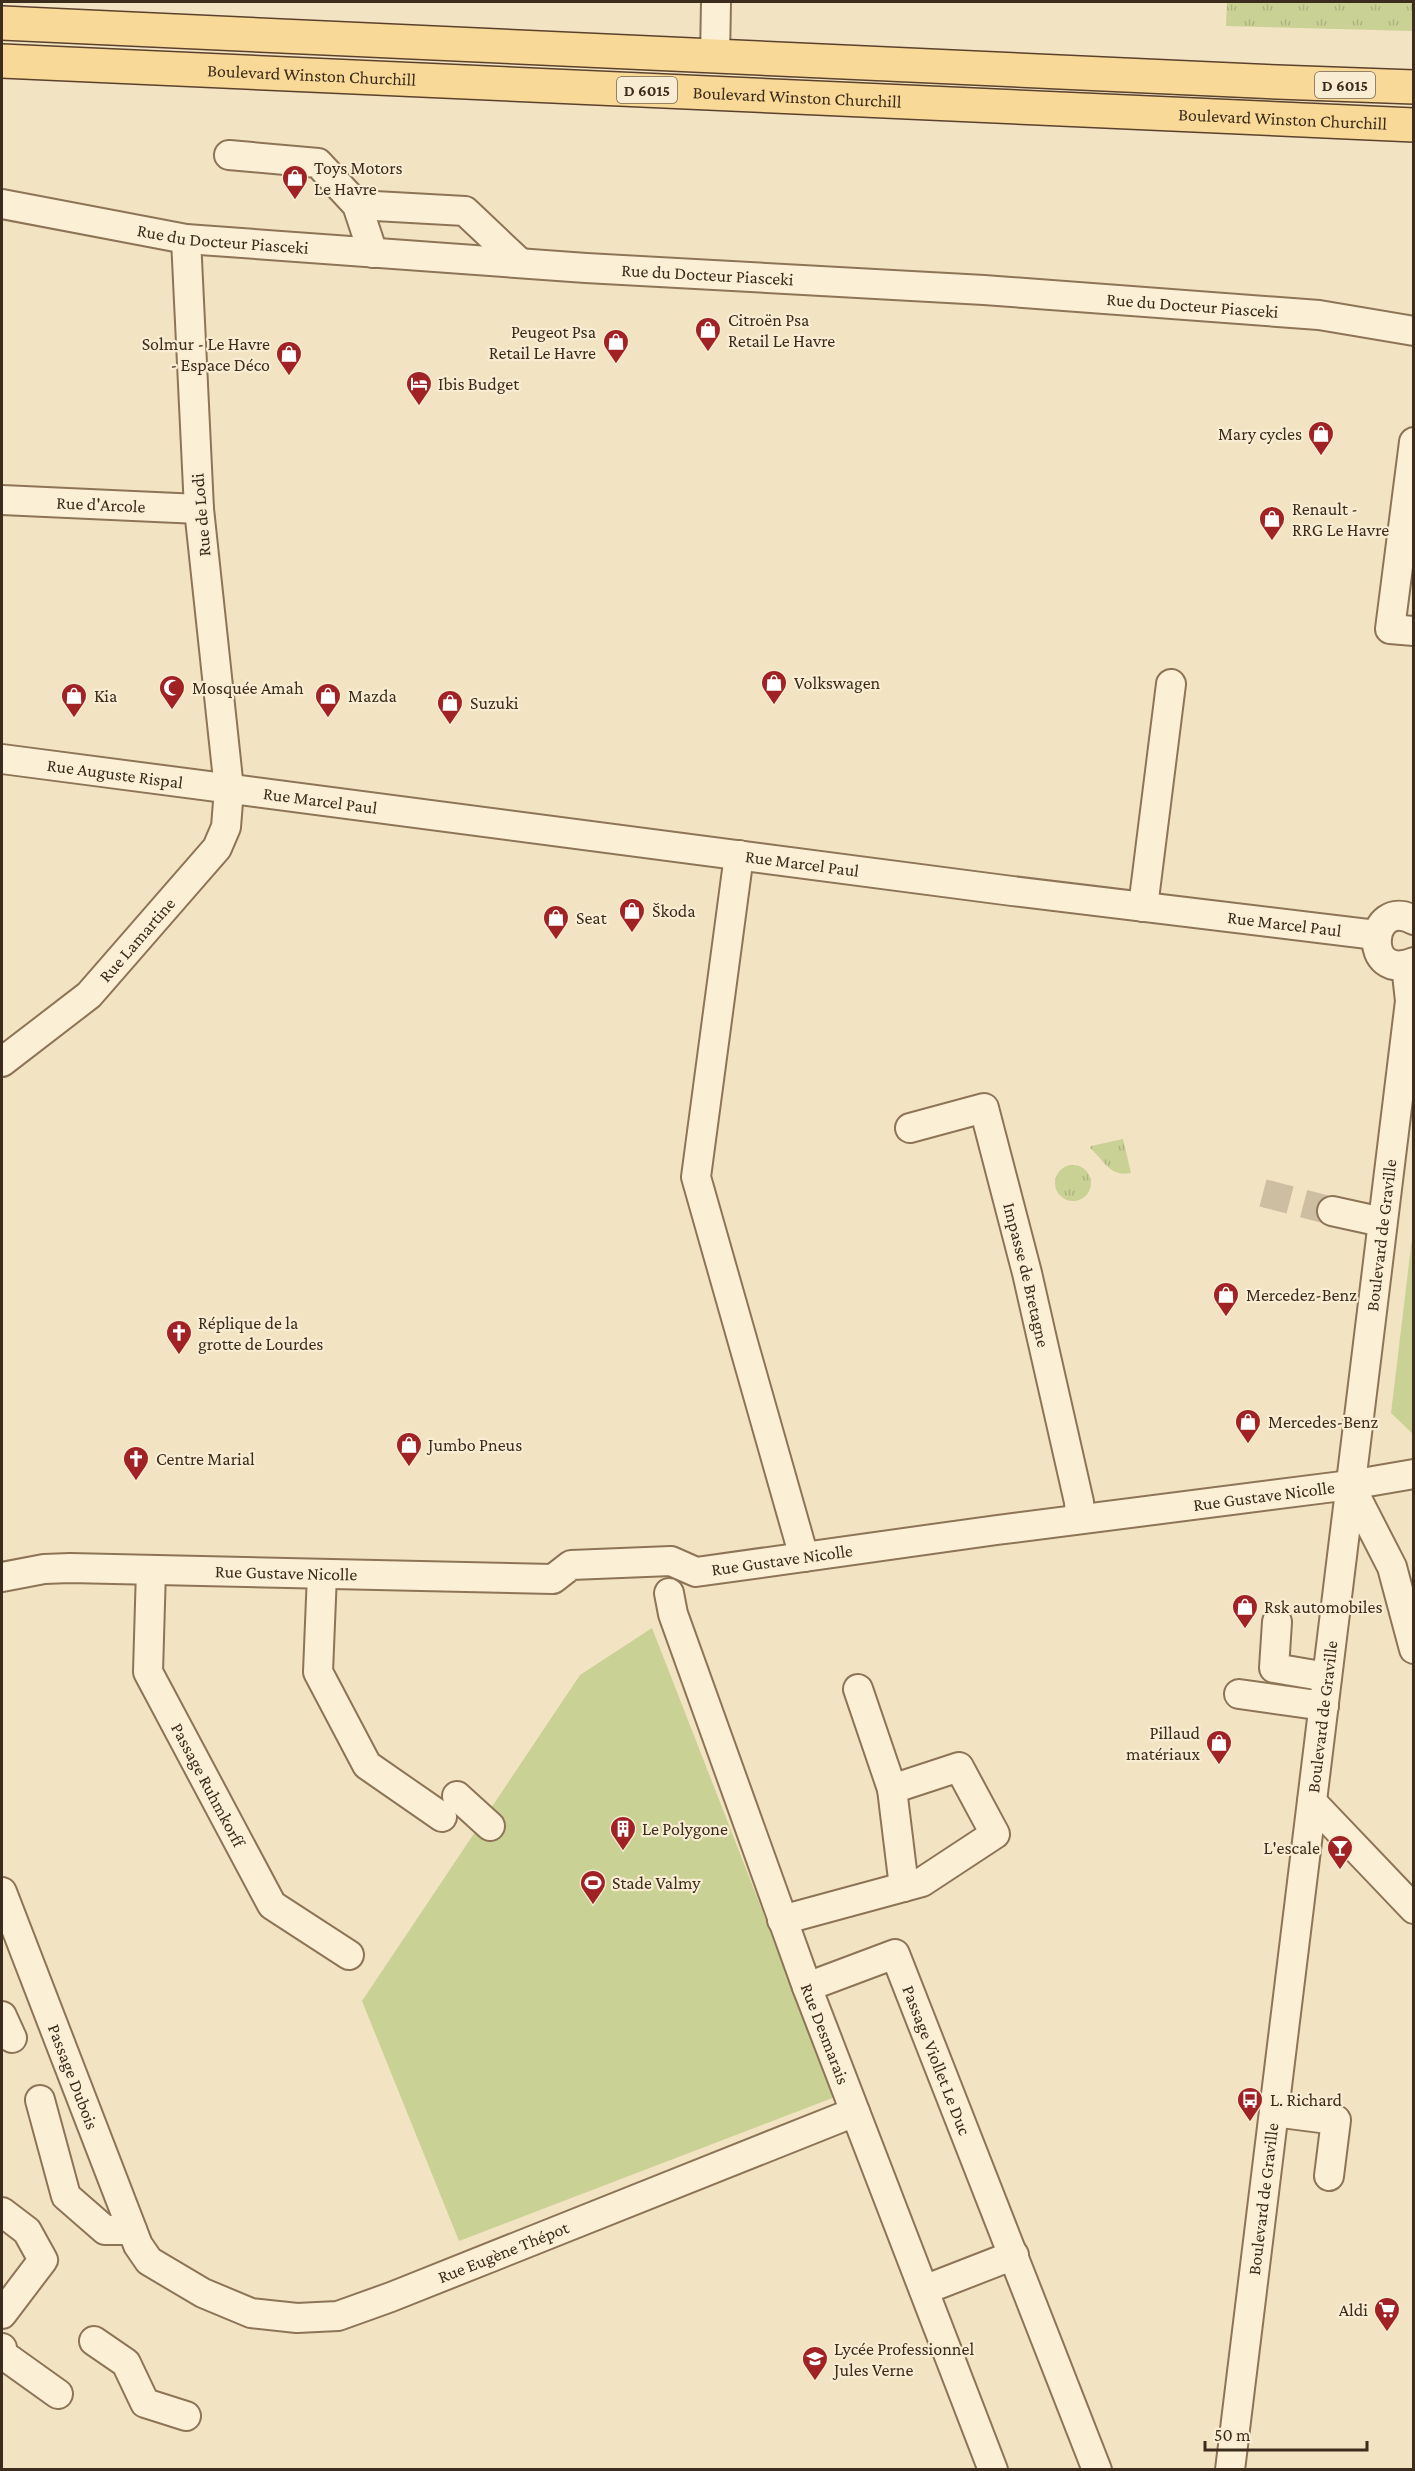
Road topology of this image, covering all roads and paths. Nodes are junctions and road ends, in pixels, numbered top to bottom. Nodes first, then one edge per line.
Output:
1 (716, 2) edge
2 (2, 23) edge
3 (715, 57) junction
4 (2, 61) edge
5 (1413, 87) edge
6 (1413, 124) edge
7 (229, 154) dead end
8 (2, 204) edge
9 (357, 205) junction
10 (186, 239) junction
11 (373, 253) junction
12 (520, 263) junction
13 (1413, 331) edge
14 (1413, 442) edge
15 (2, 500) edge
16 (199, 509) junction
17 (1413, 632) edge
18 (1171, 684) dead end
19 (2, 759) edge
20 (229, 789) junction
21 (738, 855) junction
22 (1143, 907) junction
23 (1412, 912) edge
24 (1376, 935) junction
25 (1410, 964) edge
26 (2, 1062) edge
27 (910, 1128) dead end
28 (1332, 1211) tunnel mouth
29 (1382, 1222) junction
30 (1413, 1474) edge
31 (1350, 1485) junction
32 (1080, 1519) junction
33 (804, 1557) junction
34 (151, 1570) junction
35 (322, 1574) junction
36 (2, 1577) edge
37 (669, 1593) dead end
38 (1277, 1622) dead end
39 (1413, 1648) edge
40 (1327, 1677) junction
41 (858, 1689) dead end
42 (1239, 1694) dead end
43 (1324, 1706) junction
44 (892, 1789) junction
45 (1312, 1802) junction
46 (490, 1826) dead end
47 (904, 1887) junction
48 (2, 1892) edge
49 (1413, 1910) edge
50 (782, 1920) junction
51 (12, 1951) edge
52 (349, 1955) dead end
53 (807, 1987) junction
54 (40, 2100) dead end
55 (855, 2112) junction
56 (1274, 2112) junction
57 (1329, 2176) dead end
58 (2, 2212) edge
59 (132, 2230) junction
60 (1014, 2255) junction
61 (149, 2261) joint
62 (924, 2290) junction
63 (2, 2314) edge
64 (94, 2341) dead end
65 (2, 2348) edge
66 (58, 2394) dead end
67 (186, 2416) dead end
68 (993, 2469) edge
69 (1097, 2469) edge
70 (1230, 2469) edge

1 - 3 street
2 - 3 main road, Boulevard Winston Churchill / D 6015
3 - 5 main road, Boulevard Winston Churchill / D 6015
4 - 6 main road, Boulevard Winston Churchill / D 6015
7 - 9 street
8 - 10 street, Rue du Docteur Piasceki
9 - 11 street
9 - 12 street
10 - 11 street, Rue du Docteur Piasceki
10 - 16 street, Rue de Lodi
11 - 12 street, Rue du Docteur Piasceki
12 - 13 street, Rue du Docteur Piasceki
14 - 17 street
15 - 16 street, Rue d'Arcole
16 - 20 street, Rue de Lodi
18 - 22 street
19 - 20 street, Rue Auguste Rispal
20 - 21 street, Rue Marcel Paul
20 - 26 street, Rue Lamartine
21 - 22 street, Rue Marcel Paul
21 - 33 street
22 - 24 street, Rue Marcel Paul
23 - 24 street
24 - 25 street
25 - 29 street, Boulevard de Graville
27 - 32 street, Impasse de Bretagne
28 - 29 street
29 - 31 street, Boulevard de Graville
30 - 31 street, Rue Gustave Nicolle
31 - 32 street, Rue Gustave Nicolle
31 - 39 street
31 - 40 street, Boulevard de Graville
32 - 33 street, Rue Gustave Nicolle
33 - 35 street, Rue Gustave Nicolle
34 - 35 street, Rue Gustave Nicolle
34 - 36 street, Rue Gustave Nicolle
34 - 52 street, Passage Ruhmkorff
35 - 46 street
37 - 50 street, Rue Desmarais
38 - 40 street
40 - 43 street, Boulevard de Graville
41 - 44 street
42 - 43 street
43 - 45 street, Boulevard de Graville
44 - 47 street
44 - 47 street
45 - 49 street
45 - 56 street, Boulevard de Graville
47 - 50 street
48 - 51 street, Passage Dubois
50 - 53 street, Rue Desmarais
51 - 59 street, Passage Dubois
53 - 55 street, Rue Desmarais
53 - 60 street, Passage Viollet Le Duc
54 - 59 street
55 - 61 street, Rue Eugène Thépot
55 - 62 street, Rue Desmarais
56 - 57 street
56 - 70 street, Boulevard de Graville
58 - 63 street
59 - 61 street, Passage Dubois
60 - 62 street
60 - 69 street, Passage Viollet Le Duc
62 - 68 street, Rue Desmarais
64 - 67 street
65 - 66 street

